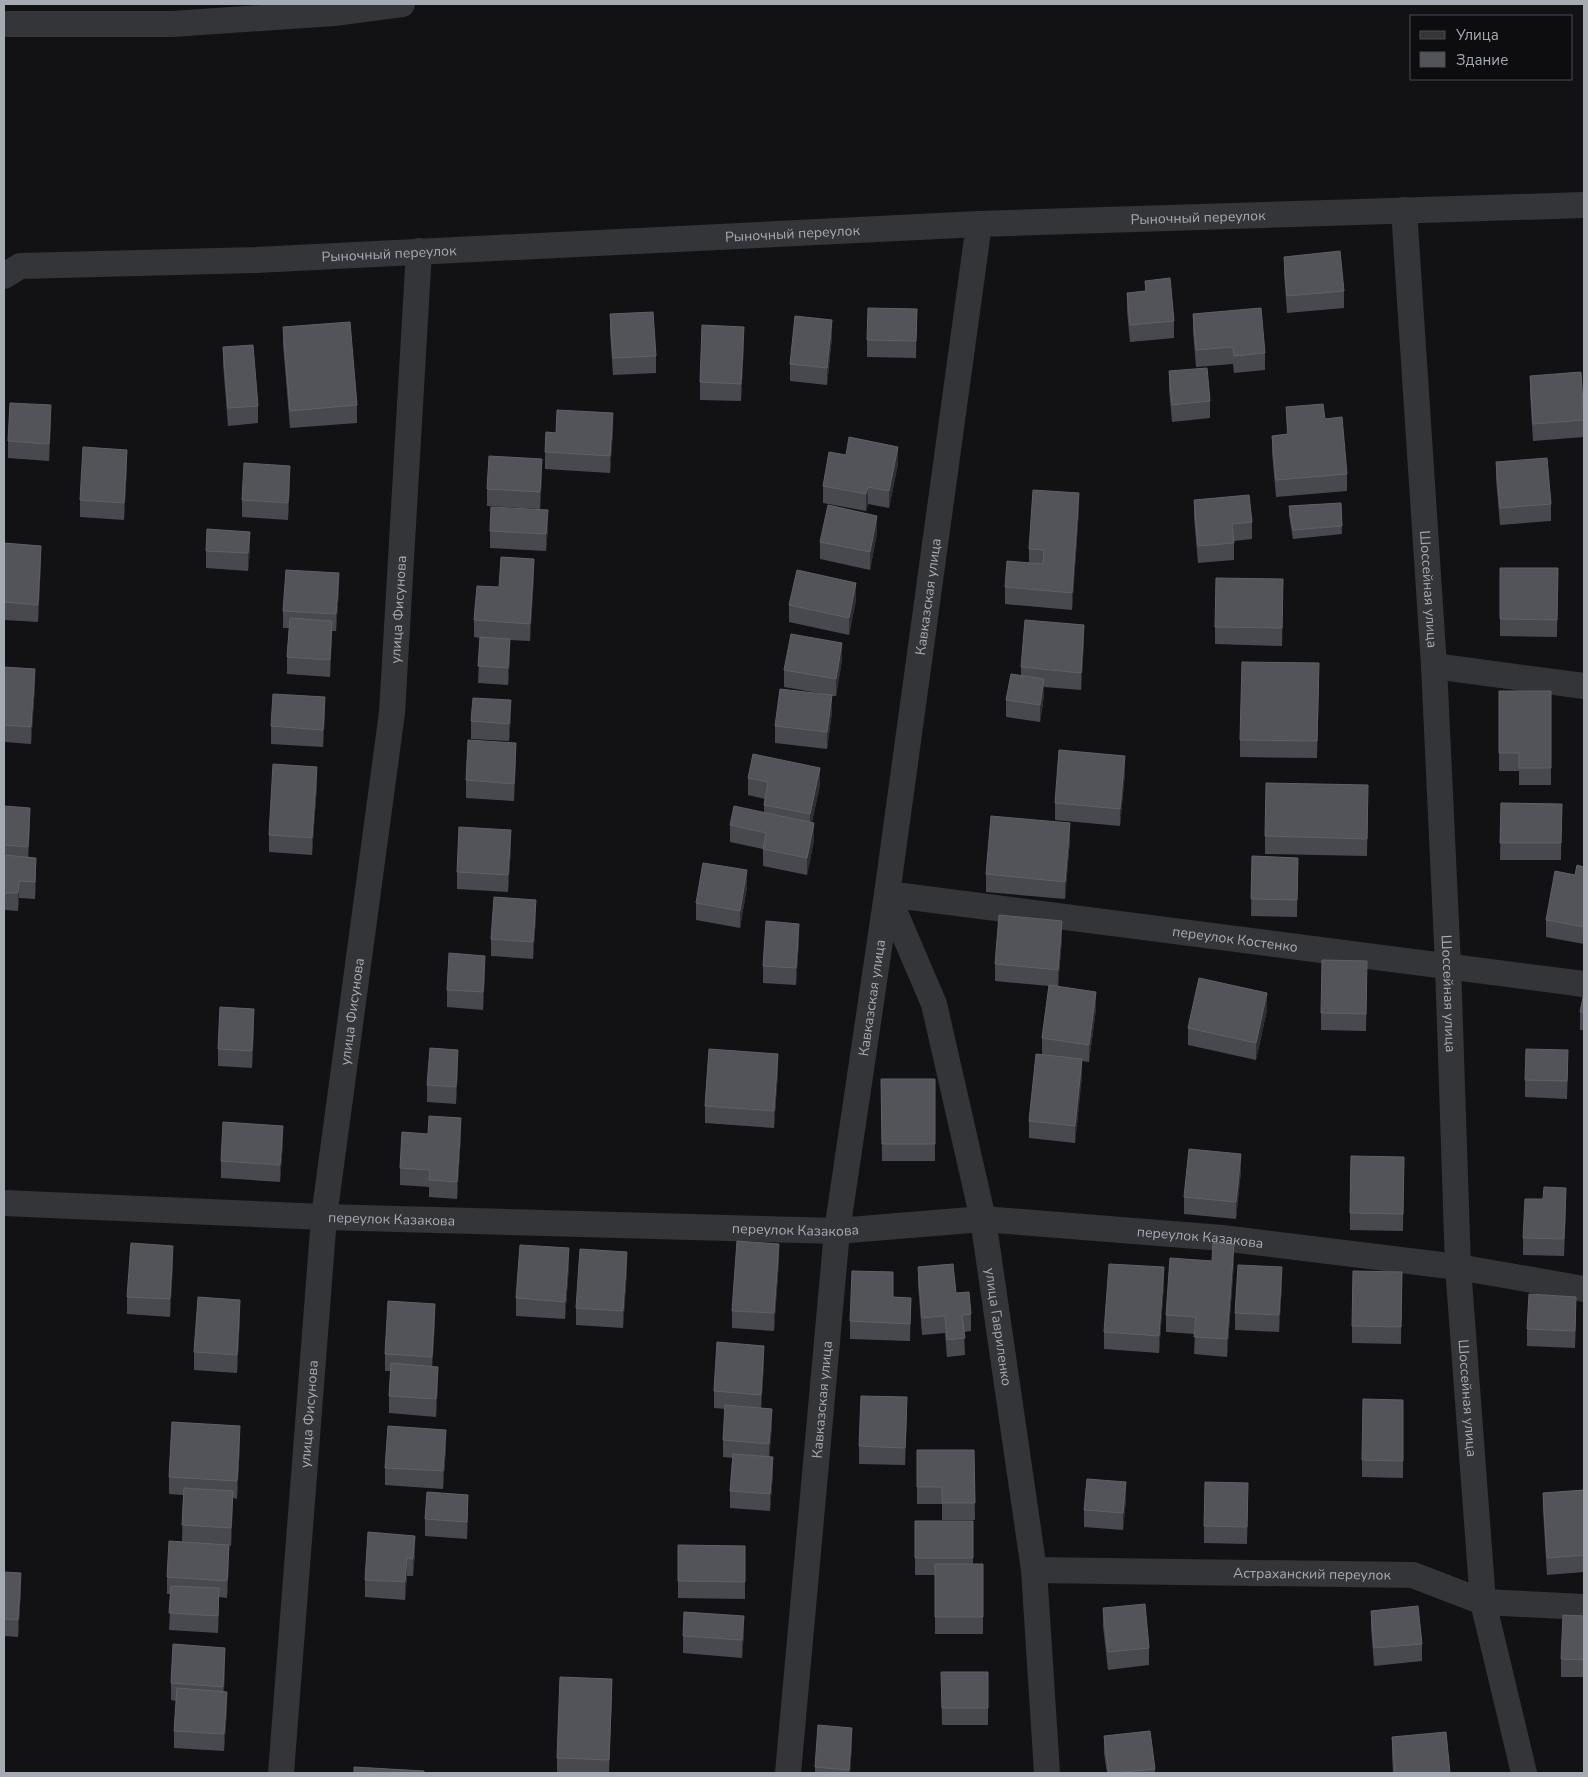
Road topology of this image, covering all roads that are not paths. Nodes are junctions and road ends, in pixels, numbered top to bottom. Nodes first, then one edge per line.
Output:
1 (402, 4) edge
2 (4, 24) edge
3 (1584, 205) edge
4 (1404, 210) junction
5 (978, 224) junction
6 (419, 251) junction
7 (4, 276) edge
8 (1434, 666) junction
9 (1584, 686) edge
10 (887, 894) junction
11 (1448, 966) junction
12 (1584, 984) edge
13 (4, 1203) edge
14 (324, 1217) junction
15 (983, 1219) junction
16 (837, 1231) junction
17 (1458, 1266) junction
18 (1584, 1289) edge
19 (1034, 1570) junction
20 (1483, 1602) junction
21 (1584, 1607) edge
22 (282, 1773) edge
23 (788, 1773) edge
24 (1047, 1773) edge
25 (1524, 1773) edge

1 - 2 street
3 - 4 street, Рыночный переулок
4 - 5 street, Рыночный переулок
4 - 8 street, Шоссейная улица
5 - 6 street, Рыночный переулок
5 - 10 street, Кавказская улица
6 - 7 street, Рыночный переулок
6 - 14 street, улица Фисунова
8 - 9 street
8 - 11 street, Шоссейная улица
10 - 11 street, переулок Костенко
10 - 15 street, улица Гавриленко
10 - 16 street, Кавказская улица
11 - 12 street, переулок Костенко
11 - 17 street, Шоссейная улица
13 - 14 street, переулок Казакова
14 - 16 street, переулок Казакова
14 - 22 street, улица Фисунова
15 - 16 street, переулок Казакова
15 - 17 street, переулок Казакова
15 - 19 street, улица Гавриленко
16 - 23 street, Кавказская улица
17 - 18 street, переулок Казакова
17 - 20 street, Шоссейная улица
19 - 20 street, Астраханский переулок
19 - 24 street, улица Гавриленко
20 - 21 street, Астраханский переулок
20 - 25 street, Шоссейная улица

